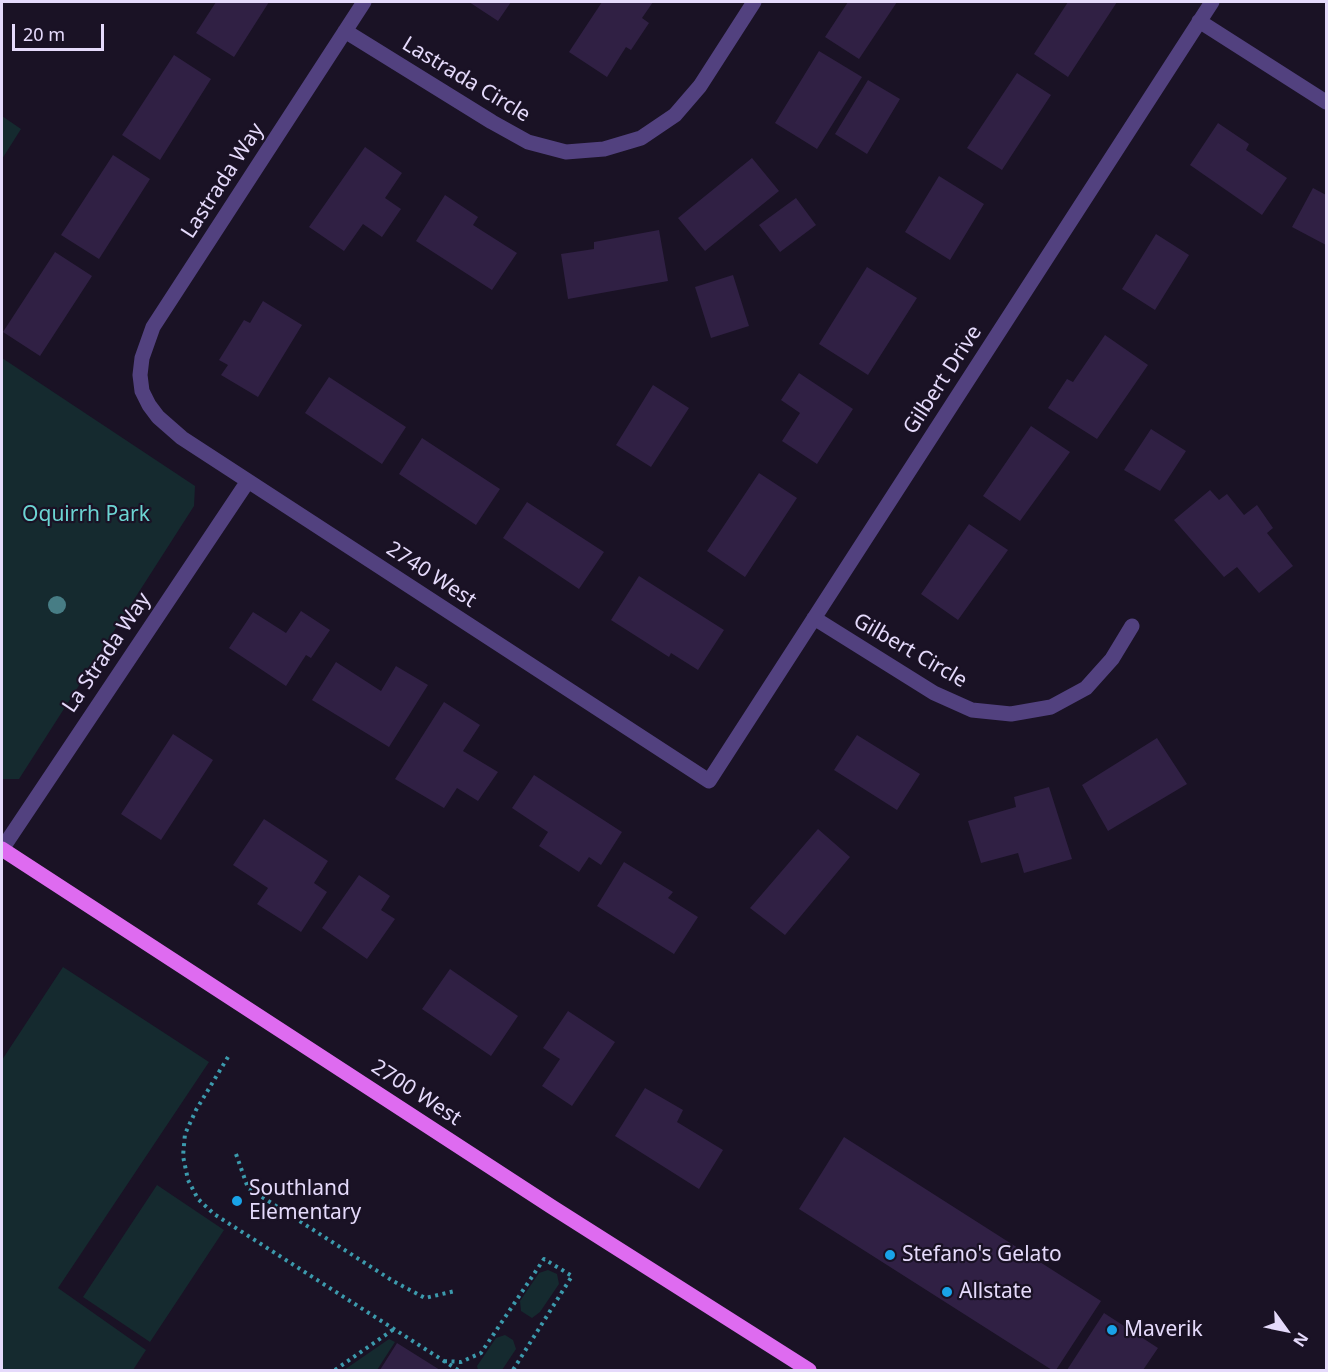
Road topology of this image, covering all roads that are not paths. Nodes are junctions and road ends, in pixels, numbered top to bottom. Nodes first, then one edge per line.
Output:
1 (364, 2) edge
2 (754, 2) edge
3 (1212, 2) edge
4 (1199, 21) junction
5 (345, 30) junction
6 (1326, 102) edge
7 (142, 391) joint
8 (248, 481) junction
9 (814, 618) junction
10 (1132, 626) dead end
11 (709, 781) joint
12 (2, 849) edge
13 (809, 1371) edge

1 - 5 street, Lastrada Way
2 - 5 street, Lastrada Circle
3 - 4 street, Gilbert Drive
4 - 6 street
4 - 9 street, Gilbert Drive
5 - 7 street, Lastrada Way
7 - 8 street, 2740 West
8 - 11 street, 2740 West
8 - 12 street, La Strada Way
9 - 10 street, Gilbert Circle
9 - 11 street, Gilbert Drive
12 - 13 main road, 2700 West

